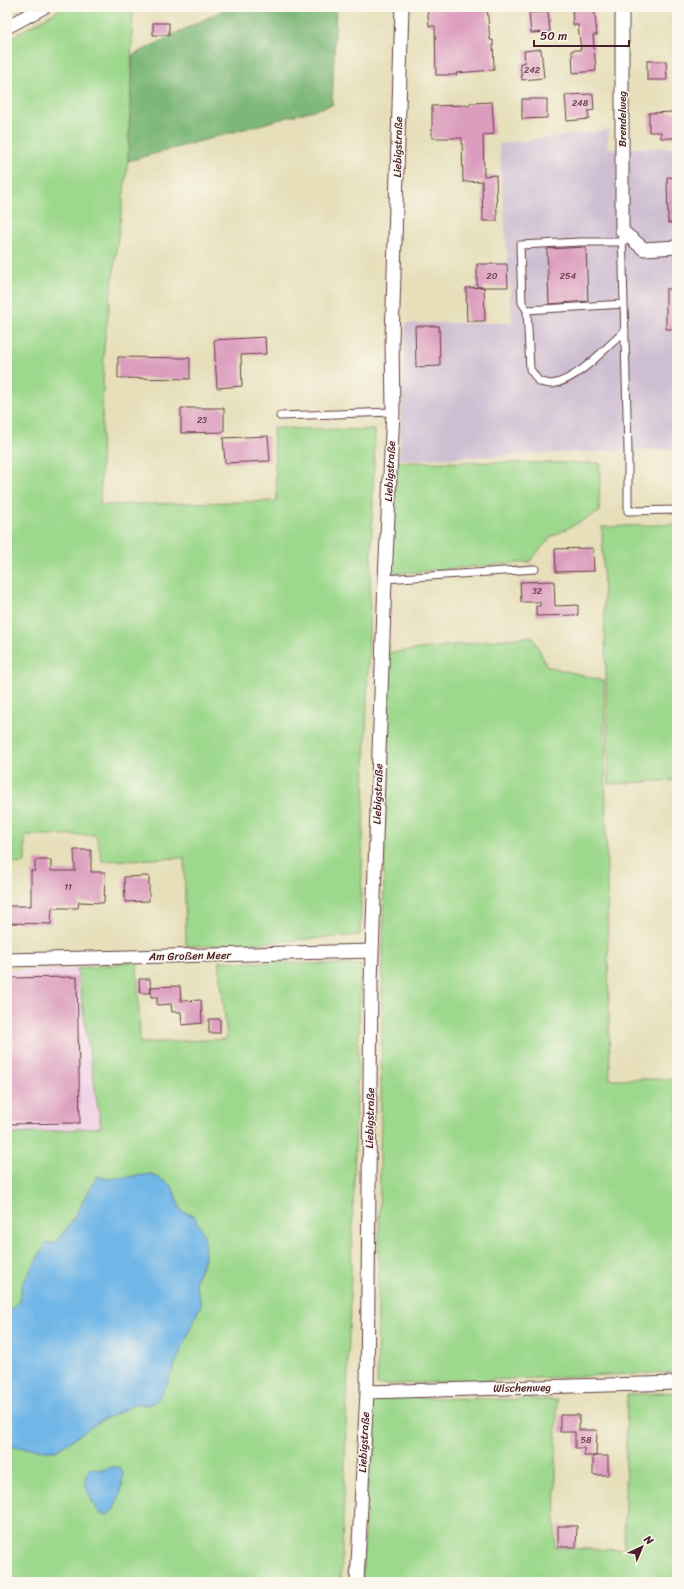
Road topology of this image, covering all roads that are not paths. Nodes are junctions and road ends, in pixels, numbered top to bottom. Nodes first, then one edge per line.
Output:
1 (44, 7) edge
2 (402, 7) edge
3 (622, 7) edge
4 (7, 27) edge
5 (622, 236) junction
6 (677, 247) edge
7 (624, 304) junction
8 (527, 310) junction
9 (625, 331) junction
10 (393, 412) junction
11 (280, 416) dead end
12 (677, 510) edge
13 (535, 569) dead end
14 (385, 580) junction
15 (372, 951) junction
16 (7, 960) edge
17 (677, 1383) edge
18 (367, 1392) junction
19 (358, 1582) edge

1 - 4 street
2 - 10 street, Liebigstraße
3 - 5 street, Brendelweg
5 - 6 street
5 - 7 lane
5 - 8 lane
7 - 8 lane
7 - 9 lane
8 - 9 lane
9 - 12 lane
10 - 11 lane
10 - 14 street, Liebigstraße
13 - 14 lane
14 - 15 street, Liebigstraße
15 - 16 street, Am Großen Meer
15 - 18 street, Liebigstraße
17 - 18 street, Wischenweg
18 - 19 street, Liebigstraße

